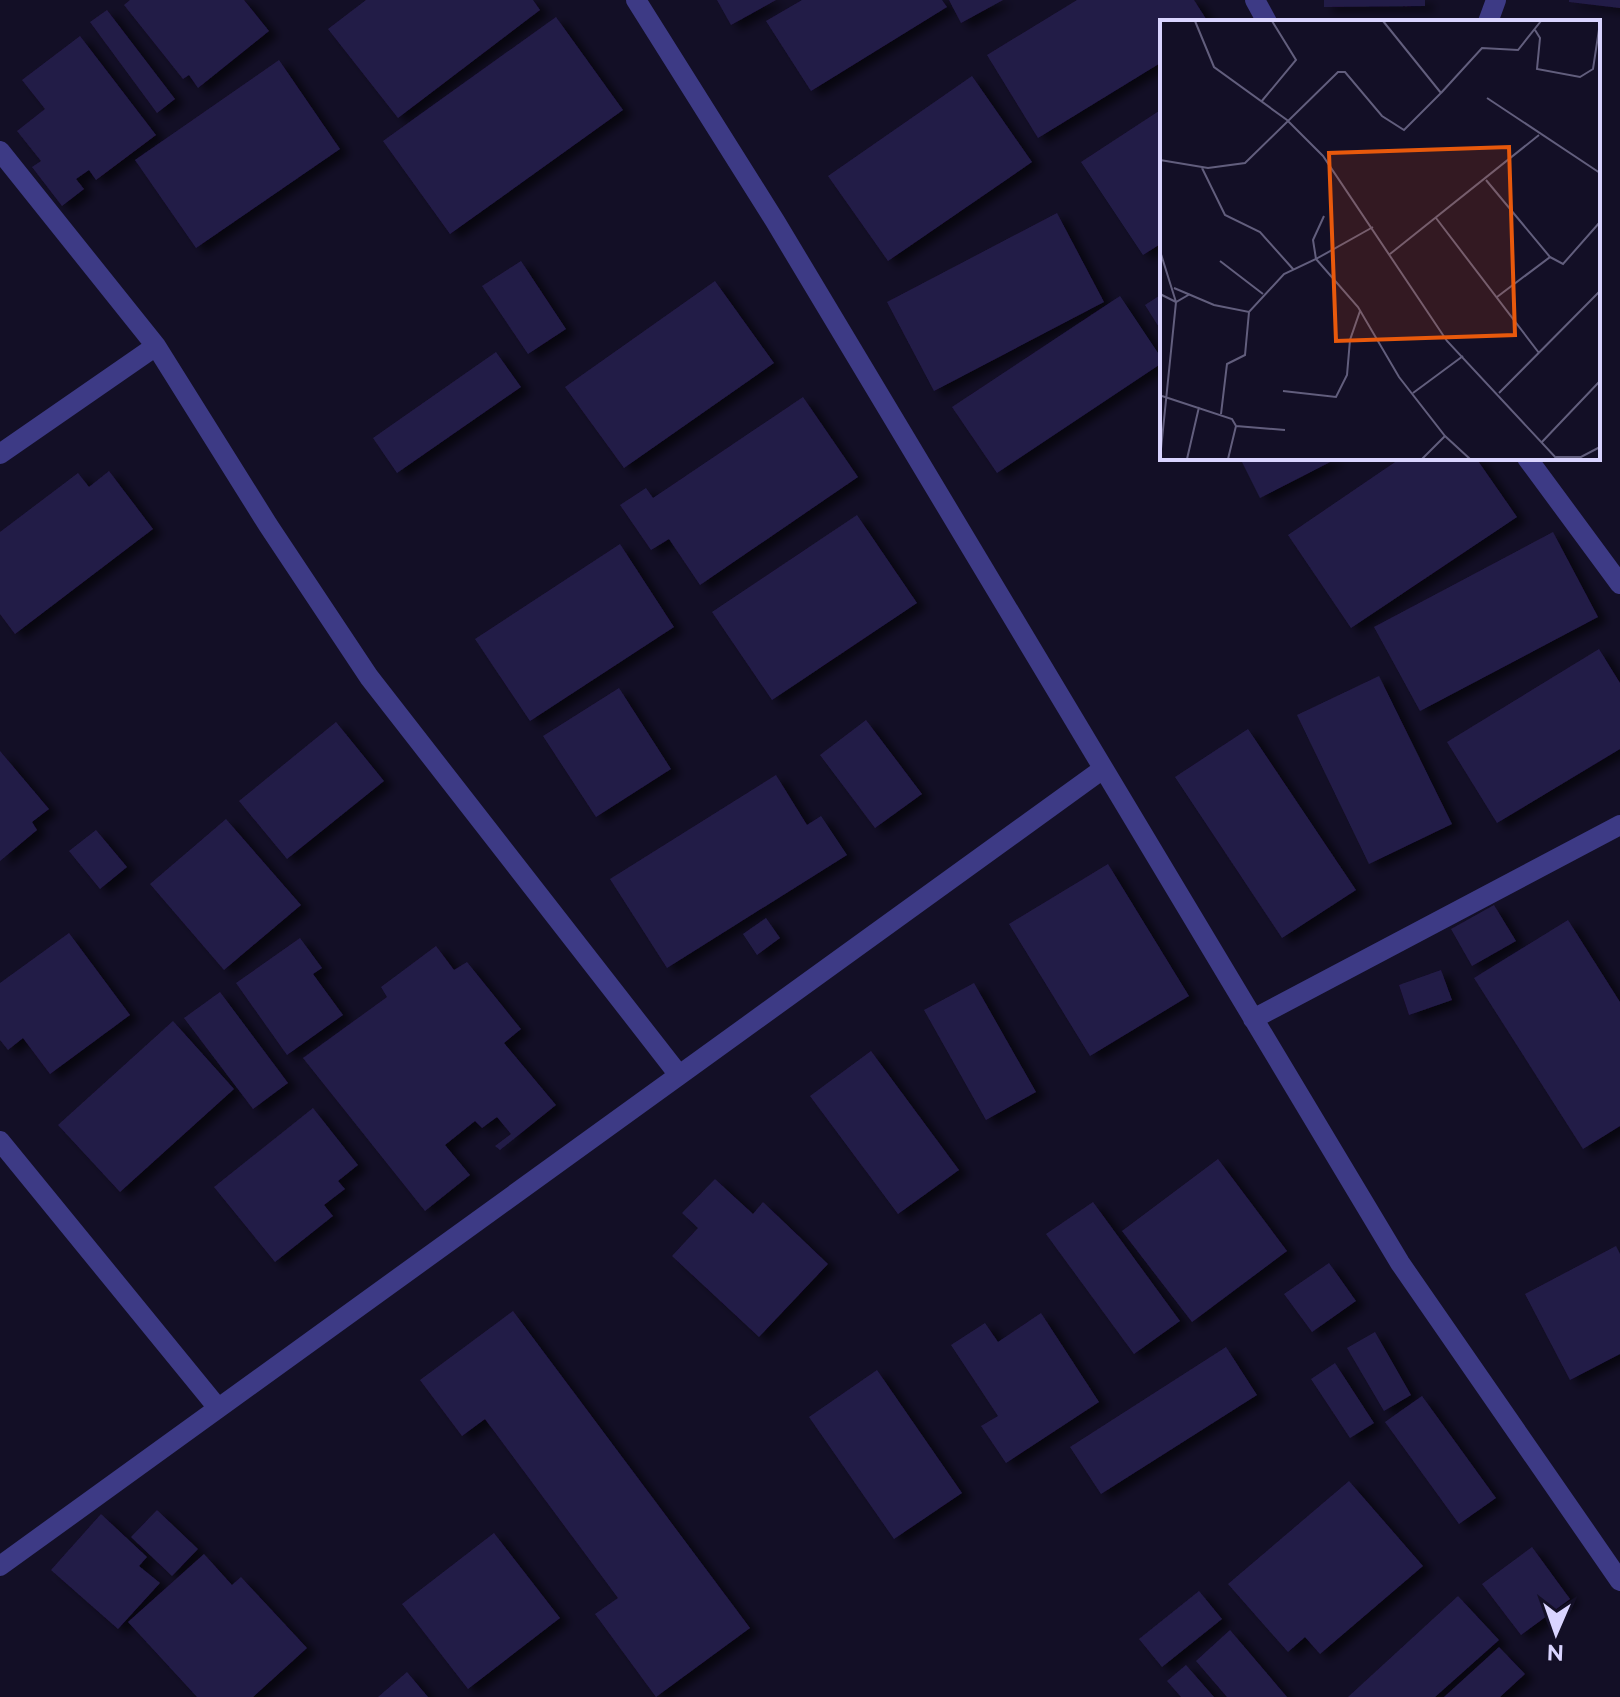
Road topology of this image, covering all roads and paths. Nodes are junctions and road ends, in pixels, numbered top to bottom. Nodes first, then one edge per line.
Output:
1 (636, 0) edge
2 (1255, 0) edge
3 (1496, 0) edge
4 (1266, 20) edge
5 (1489, 20) edge
6 (0, 151) edge
7 (156, 346) junction
8 (0, 454) edge
9 (1528, 460) edge
10 (1620, 584) edge
11 (1103, 769) junction
12 (1620, 825) edge
13 (1253, 1019) junction
14 (679, 1075) junction
15 (0, 1141) edge
16 (218, 1408) junction
17 (0, 1566) edge
18 (1620, 1581) edge

1 - 11 street
2 - 4 street
3 - 5 street
6 - 7 street
7 - 8 street
7 - 14 street
9 - 10 street
11 - 13 street
11 - 14 street
12 - 13 street
13 - 18 street
14 - 16 street
15 - 16 street
16 - 17 street

